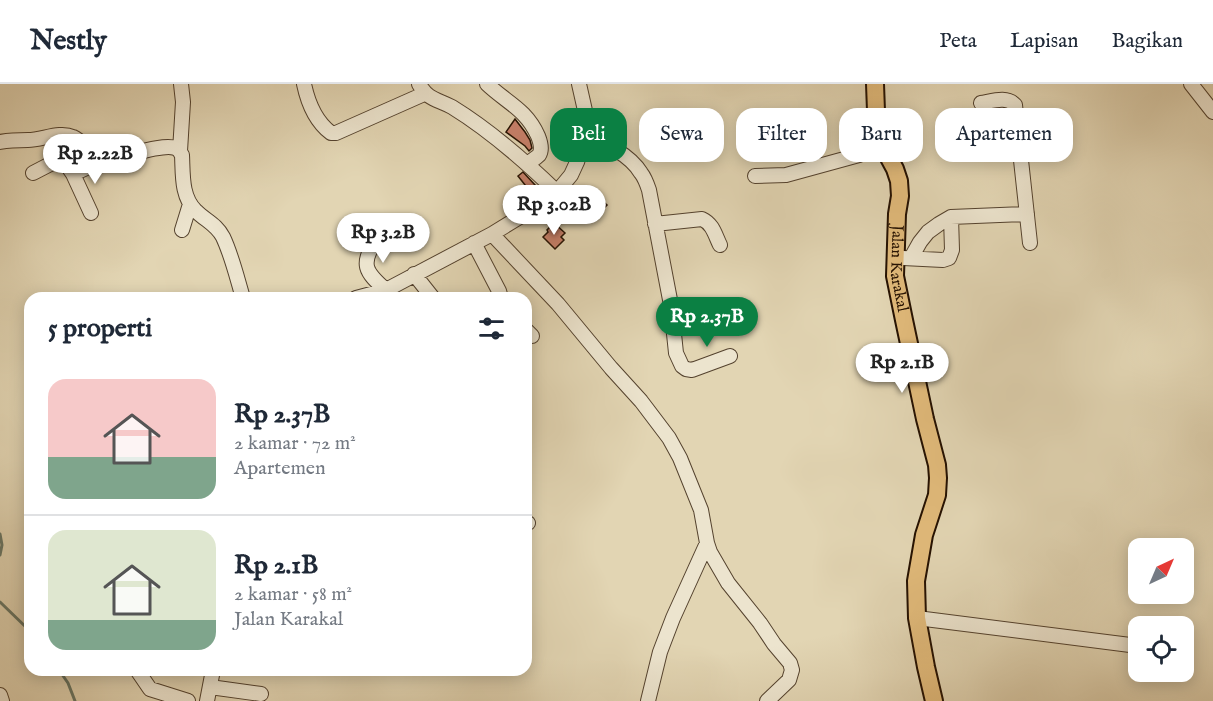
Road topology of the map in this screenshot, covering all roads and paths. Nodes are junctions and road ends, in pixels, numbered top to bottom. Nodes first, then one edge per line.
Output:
1 (181, 84) edge
2 (304, 84) edge
3 (487, 84) edge
4 (579, 84) edge
5 (875, 84) edge
6 (1191, 84) edge
7 (422, 89) edge
8 (981, 103) dead end
9 (584, 108) edge
10 (876, 108) edge
11 (1213, 112) edge
12 (0, 142) edge
13 (180, 151) junction
14 (627, 159) edge
15 (104, 160) junction
16 (839, 160) edge
17 (577, 162) edge
18 (891, 162) edge
19 (527, 164) junction
20 (33, 172) dead end
21 (73, 174) junction
22 (755, 176) dead end
23 (557, 192) junction
24 (190, 204) junction
25 (92, 213) dead end
26 (1027, 214) junction
27 (951, 217) junction
28 (655, 224) junction
29 (182, 230) dead end
30 (492, 234) junction
31 (376, 240) dead end
32 (474, 243) junction
33 (1030, 243) dead end
34 (720, 245) dead end
35 (903, 258) junction
36 (414, 274) junction
37 (386, 290) junction
38 (241, 292) edge
39 (378, 292) edge
40 (428, 292) edge
41 (499, 292) edge
42 (730, 356) dead end
43 (707, 543) junction
44 (917, 618) junction
45 (1128, 645) edge
46 (140, 676) edge
47 (212, 676) edge
48 (210, 687) junction
49 (261, 694) dead end
50 (0, 695) edge
51 (150, 695) edge
52 (2, 701) edge
53 (188, 701) edge
54 (207, 701) edge
55 (648, 701) edge
56 (767, 701) edge
57 (934, 701) edge

1 - 13 street
2 - 7 street
3 - 19 street
4 - 9 street
5 - 10 main road, Jalan Karakal
6 - 11 street
7 - 19 street
8 - 26 street
12 - 15 street
13 - 15 street
13 - 24 street
14 - 28 street
15 - 21 street
16 - 22 street
17 - 23 street
18 - 35 main road, Jalan Karakal
19 - 23 street
20 - 21 street
21 - 25 street
23 - 30 street
24 - 29 street
24 - 38 street
26 - 27 street
26 - 33 street
27 - 35 street
27 - 35 street
28 - 34 street
28 - 42 street
30 - 32 street
30 - 43 street
31 - 37 street
32 - 36 street
32 - 41 street
35 - 44 main road, Jalan Karakal
36 - 37 street
36 - 40 street
37 - 39 street
43 - 55 street
43 - 56 street
44 - 45 street
44 - 57 main road, Jalan Karakal
46 - 51 street
47 - 48 street
48 - 49 street
48 - 54 street
50 - 52 street
51 - 53 street

